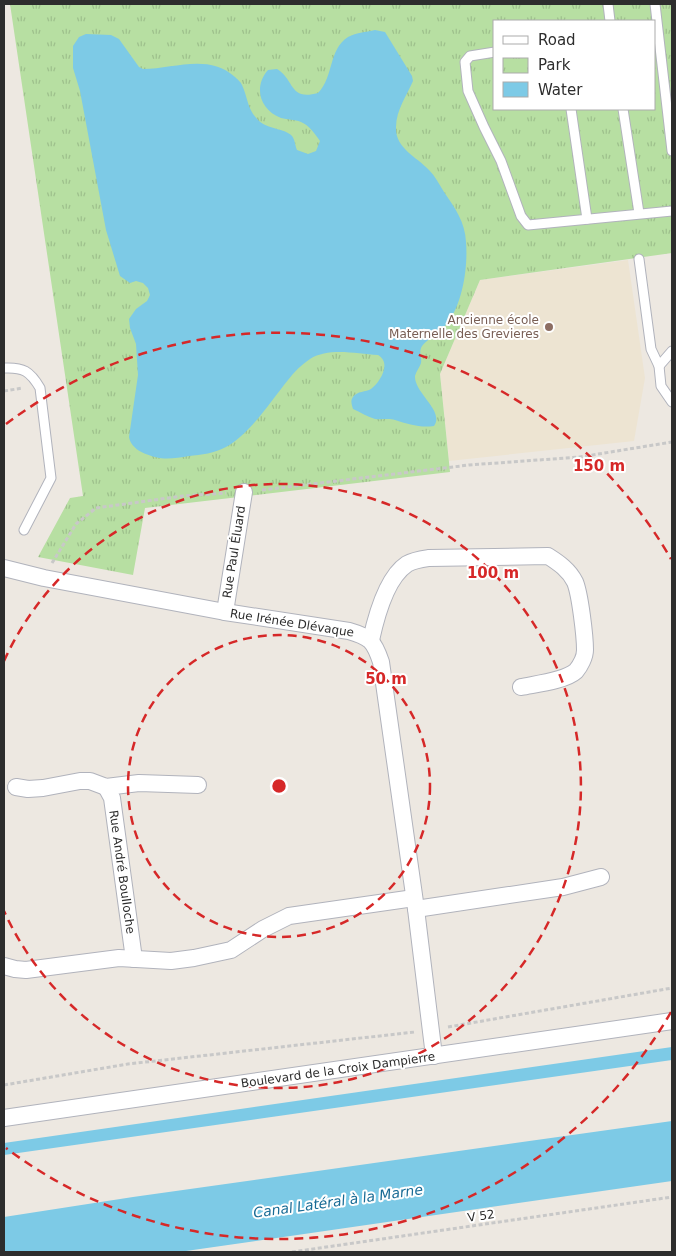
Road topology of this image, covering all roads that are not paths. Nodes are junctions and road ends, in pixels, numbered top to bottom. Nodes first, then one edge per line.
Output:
1 (608, 4) edge
2 (655, 4) edge
3 (610, 20) edge
4 (493, 52) edge
5 (571, 110) edge
6 (623, 110) edge
7 (672, 151) edge
8 (672, 211) edge
9 (638, 213) junction
10 (587, 219) junction
11 (640, 259) dead end
12 (672, 351) edge
13 (659, 366) junction
14 (4, 368) edge
15 (672, 402) edge
16 (244, 492) road end
17 (24, 530) dead end
18 (4, 568) edge
19 (225, 612) junction
20 (371, 640) junction
21 (521, 687) dead end
22 (198, 785) dead end
23 (16, 787) dead end
24 (106, 787) junction
25 (601, 877) dead end
26 (415, 904) junction
27 (134, 959) junction
28 (4, 966) edge
29 (672, 1021) edge
30 (434, 1056) junction
31 (4, 1118) edge

1 - 3 lane
2 - 7 lane
4 - 10 lane
5 - 10 lane
6 - 9 lane
8 - 9 lane
9 - 10 lane
11 - 13 lane
12 - 13 lane
13 - 15 lane
14 - 17 lane
16 - 19 street, Rue Paul Éluard
18 - 19 street, Rue Irénée Dlévaque
19 - 20 street, Rue Irénée Dlévaque
20 - 21 street
20 - 26 street, Rue Irénée Dlévaque
22 - 24 street
23 - 24 street
24 - 27 street, Rue André Boulloche
25 - 26 street
26 - 27 street
26 - 30 street, Rue Irénée Dlévaque
27 - 28 street
29 - 30 street, Boulevard de la Croix Dampierre
30 - 31 street, Boulevard de la Croix Dampierre

